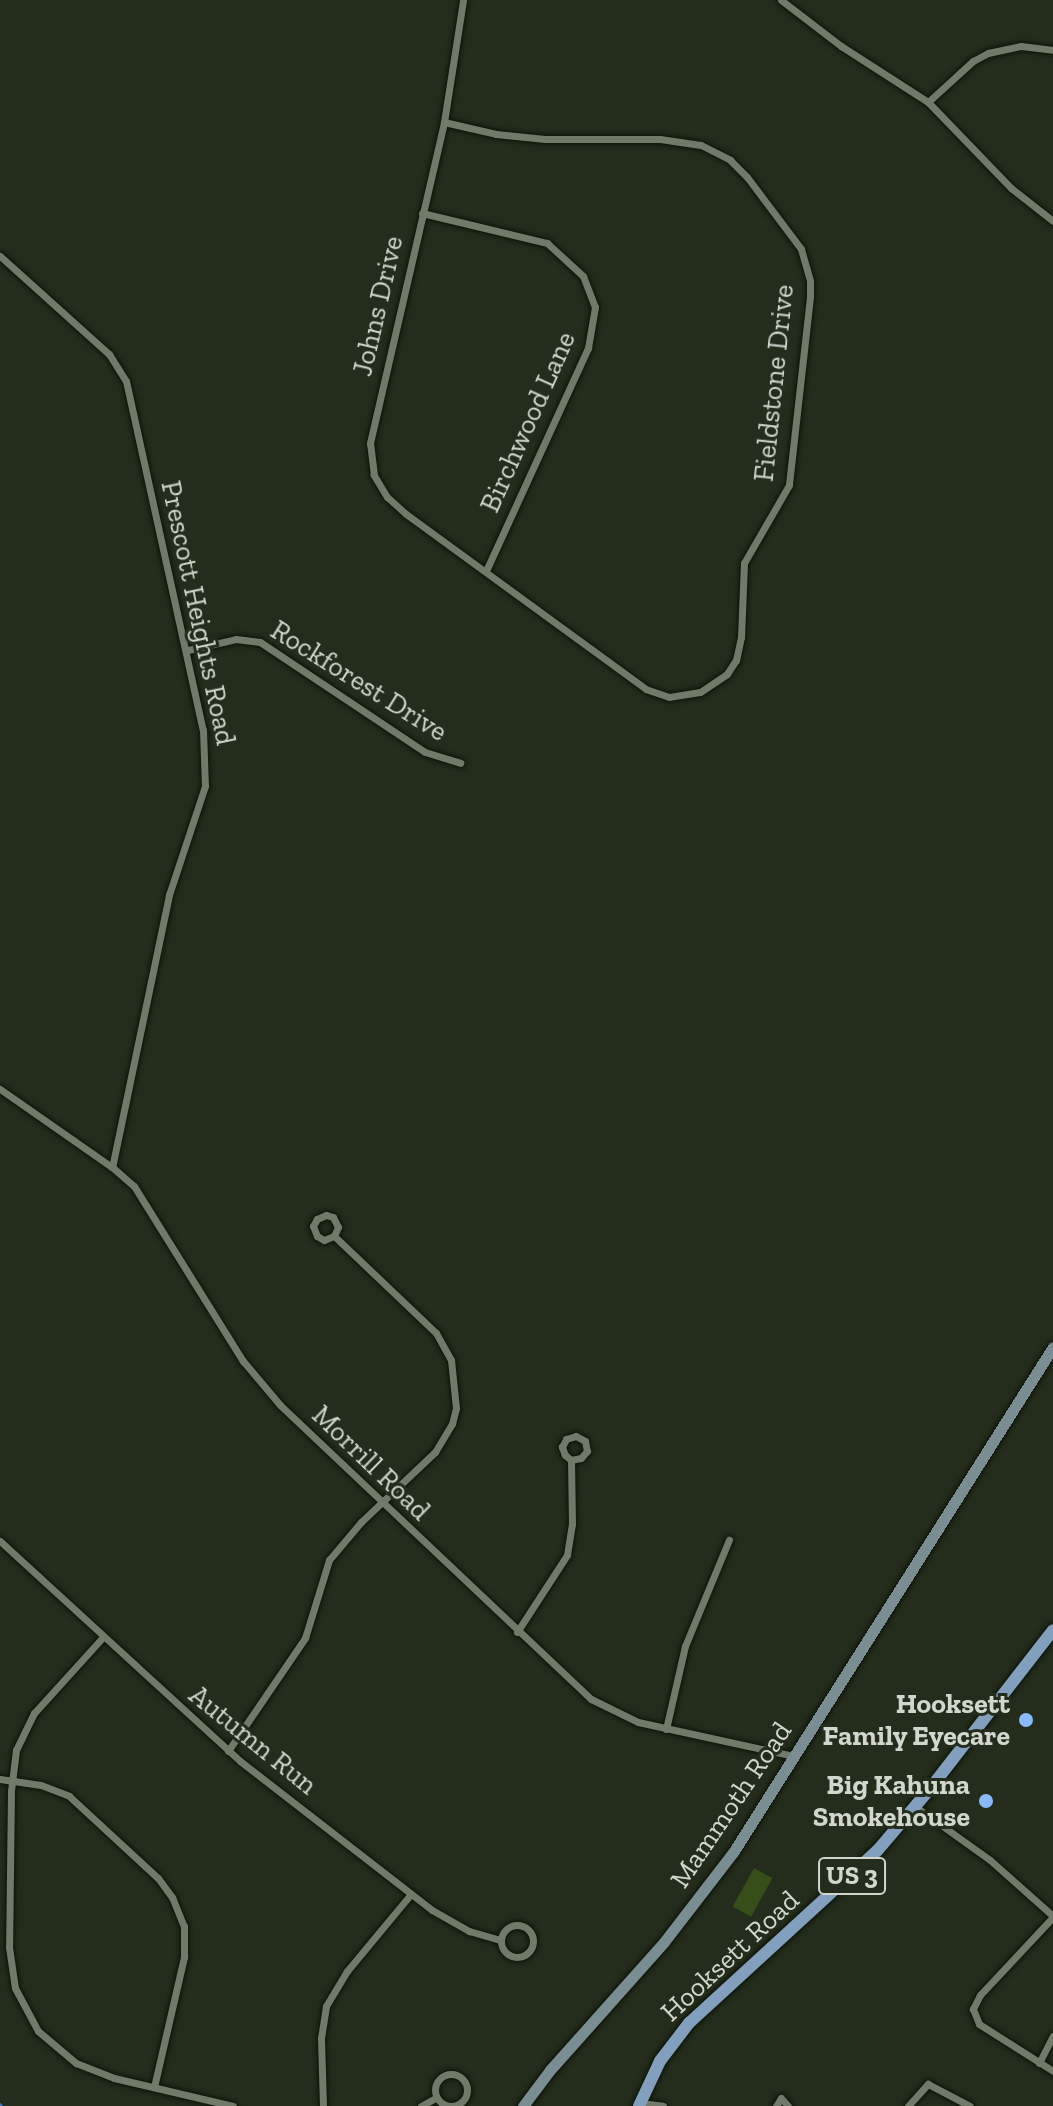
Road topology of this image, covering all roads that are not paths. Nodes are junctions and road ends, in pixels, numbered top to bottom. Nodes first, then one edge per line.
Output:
1 (463, 0) edge
2 (781, 0) edge
3 (1053, 50) edge
4 (928, 102) junction
5 (444, 122) junction
6 (422, 213) junction
7 (1053, 221) edge
8 (0, 256) edge
9 (486, 571) junction
10 (188, 650) junction
11 (460, 763) dead end
12 (0, 1089) edge
13 (112, 1167) junction
14 (334, 1236) dead end
15 (1053, 1347) edge
16 (571, 1460) dead end
17 (382, 1503) junction
18 (729, 1540) dead end
19 (0, 1541) edge
20 (1053, 1630) edge
21 (517, 1632) junction
22 (103, 1637) junction
23 (666, 1729) junction
24 (228, 1751) junction
25 (794, 1756) junction
26 (0, 1779) edge
27 (11, 1780) junction
28 (916, 1807) junction
29 (411, 1894) junction
30 (1053, 1917) edge
31 (501, 1940) junction
32 (1053, 2036) edge
33 (1039, 2063) junction
34 (1053, 2071) edge
35 (154, 2087) junction
36 (437, 2097) junction
37 (640, 2105) edge
38 (233, 2106) edge
39 (323, 2106) edge
40 (421, 2106) edge
41 (523, 2106) edge
42 (663, 2106) edge
43 (776, 2106) edge
44 (788, 2106) edge
45 (908, 2106) edge
46 (970, 2106) edge

1 - 5 street, Johns Drive
2 - 4 street
3 - 4 street
4 - 7 street
5 - 6 street, Johns Drive
5 - 9 street, Fieldstone Drive
6 - 9 street, Johns Drive
6 - 9 street, Birchwood Lane
8 - 10 street, Prescott Heights Road
10 - 11 street, Rockforest Drive
10 - 13 street, Prescott Heights Road
12 - 13 street, Morrill Road
13 - 17 street, Morrill Road
14 - 17 street
15 - 25 main road, Mammoth Road
16 - 21 street
17 - 21 street, Morrill Road
17 - 24 street
18 - 23 street
19 - 22 street, Autumn Run
20 - 28 main road, Hooksett Road / US 3
21 - 23 street, Morrill Road
22 - 24 street, Autumn Run
22 - 27 street
23 - 25 street, Morrill Road
24 - 29 street, Autumn Run
25 - 41 main road, Mammoth Road
26 - 27 street
27 - 35 street
27 - 35 street
28 - 30 street
28 - 37 main road, Hooksett Road / US 3
29 - 31 street, Autumn Run
29 - 39 street
30 - 33 street
31 - 31 street, Autumn Run
32 - 33 street
33 - 34 street
35 - 38 street
36 - 36 street
36 - 40 street
37 - 42 street
43 - 44 street
45 - 46 street

